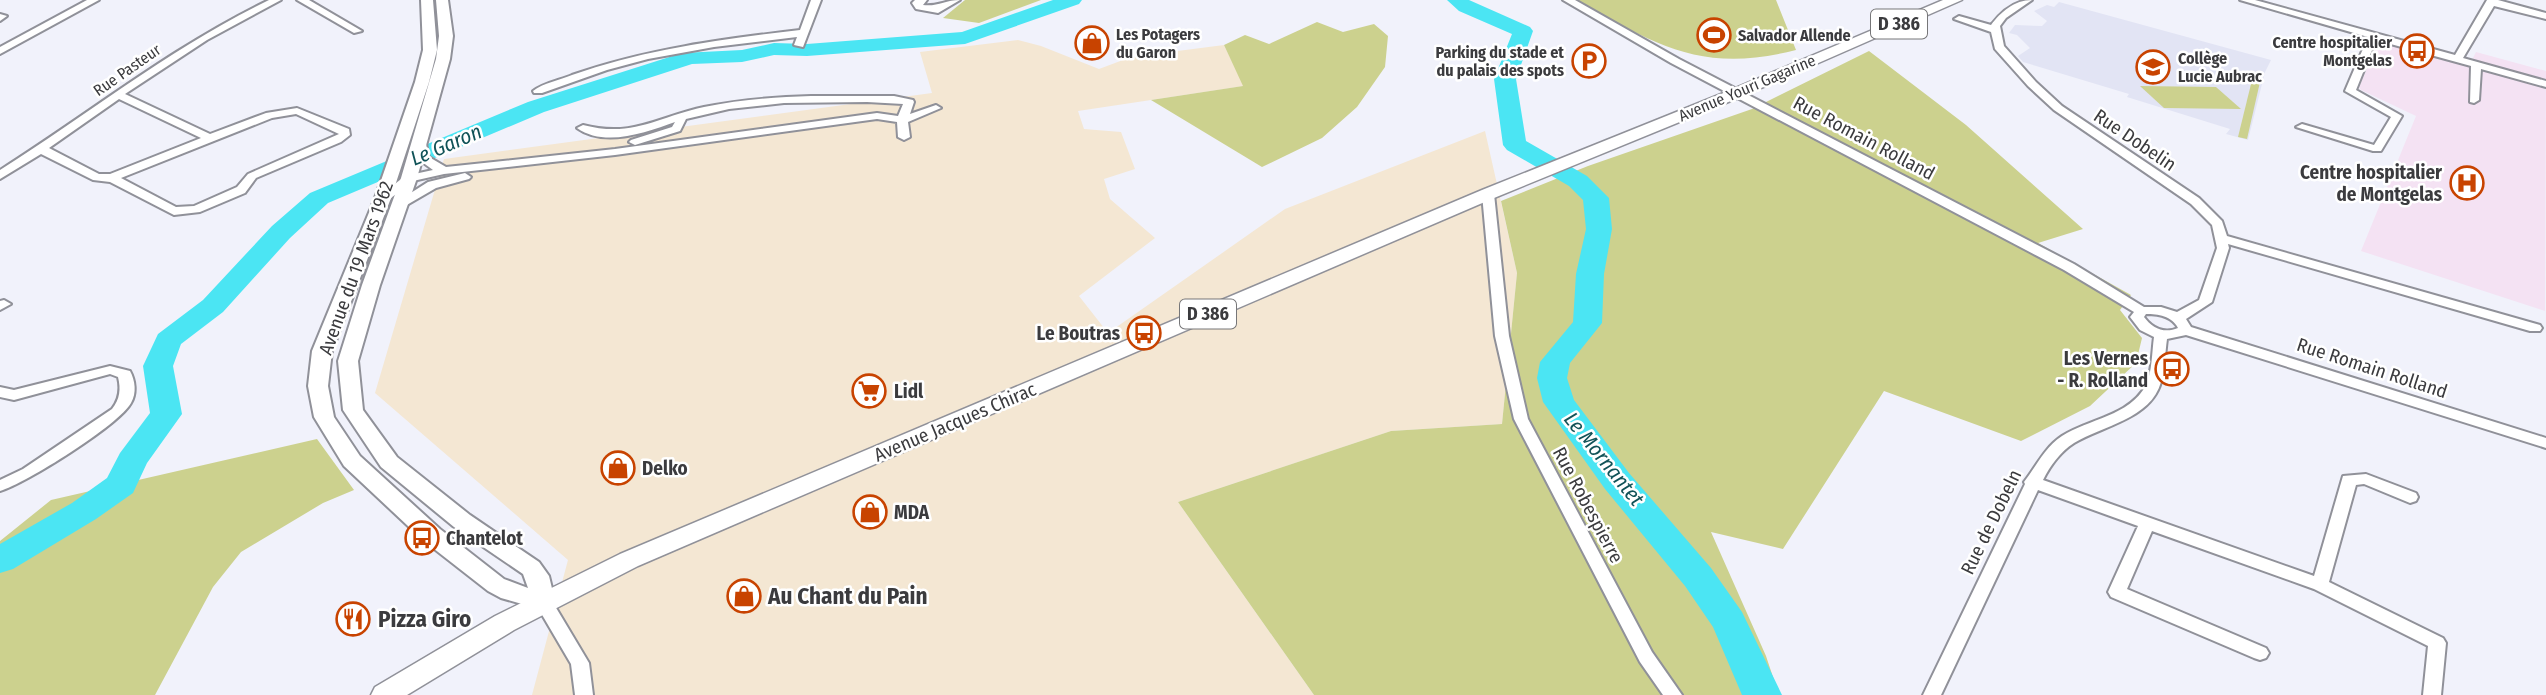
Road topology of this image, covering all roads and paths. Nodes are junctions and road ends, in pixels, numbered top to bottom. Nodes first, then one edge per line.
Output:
1 (94, 0) edge
2 (276, 0) edge
3 (302, 0) edge
4 (427, 0) edge
5 (442, 0) edge
6 (816, 0) edge
7 (922, 0) edge
8 (955, 0) edge
9 (1568, 0) edge
10 (1955, 0) edge
11 (2027, 0) edge
12 (2245, 0) edge
13 (2492, 1) edge
14 (2546, 16) edge
15 (1959, 19) dead end
16 (1996, 30) junction
17 (357, 31) dead end
18 (803, 33) junction
19 (2373, 36) junction
20 (799, 45) dead end
21 (0, 51) edge
22 (2457, 60) junction
23 (2476, 65) junction
24 (2546, 84) edge
25 (538, 91) dead end
26 (1737, 93) junction
27 (118, 95) junction
28 (2474, 100) dead end
29 (936, 108) dead end
30 (676, 118) junction
31 (902, 120) junction
32 (2302, 127) dead end
33 (583, 128) dead end
34 (904, 137) dead end
35 (210, 138) junction
36 (420, 144) junction
37 (41, 149) junction
38 (615, 152) junction
39 (1537, 174) joint
40 (400, 175) junction
41 (448, 175) junction
42 (0, 176) edge
43 (112, 178) junction
44 (1488, 194) junction
45 (392, 201) junction
46 (2221, 238) junction
47 (2142, 311) junction
48 (2181, 324) junction
49 (2535, 328) dead end
50 (2161, 334) junction
51 (0, 392) edge
52 (2546, 443) edge
53 (2032, 482) junction
54 (0, 486) edge
55 (2410, 496) dead end
56 (2147, 523) junction
57 (497, 544) junction
58 (467, 562) junction
59 (2320, 585) junction
60 (543, 601) junction
61 (2260, 653) dead end
62 (385, 695) edge
63 (583, 695) edge
64 (1673, 695) edge
65 (1932, 695) edge
66 (2432, 695) edge

1 - 21 street
2 - 27 street, Rue Pasteur
3 - 17 street
4 - 40 main road, Avenue du 19 Mars 1962
5 - 36 main road, Avenue du 19 Mars 1962
6 - 18 street
7 - 8 street
9 - 26 street, Rue Romain Rolland
10 - 26 main road, Avenue Youri Gagarine / D 386
11 - 16 street
12 - 19 street
13 - 14 street
13 - 22 street
15 - 16 street
16 - 46 street, Rue Dobelin
18 - 20 street
18 - 25 street
19 - 22 street
19 - 32 street
22 - 23 street
23 - 24 street
23 - 28 street
26 - 39 main road, Avenue Youri Gagarine / D 386
26 - 47 street, Rue Romain Rolland
27 - 35 street
27 - 37 street, Rue Pasteur
29 - 31 street
30 - 31 street
30 - 33 street
30 - 38 street
31 - 34 street
31 - 38 street
35 - 43 street
35 - 43 street
36 - 40 main road, Avenue du 19 Mars 1962
36 - 41 street
37 - 42 street, Rue Pasteur
37 - 43 street
38 - 41 street
39 - 44 main road, Avenue Jacques Chirac / D 386
40 - 41 street
40 - 45 main road, Avenue du 19 Mars 1962
41 - 45 street
44 - 60 main road, Avenue Jacques Chirac / D 386
44 - 64 street, Rue Robespierre
45 - 57 main road, Avenue du 19 Mars 1962
45 - 58 main road, Avenue du 19 Mars 1962
46 - 48 street
46 - 49 street
47 - 48 street, Rue Romain Rolland
47 - 50 street
48 - 50 street
48 - 52 street, Rue Romain Rolland
50 - 53 street, Rue de Dobeln
51 - 54 street
53 - 56 street
53 - 65 street, Rue de Dobeln
55 - 59 street
56 - 59 street
56 - 61 street
57 - 58 main road
57 - 60 main road, Avenue du 19 Mars 1962
58 - 60 main road, Avenue du 19 Mars 1962
59 - 66 street
60 - 62 main road, Avenue Jacques Chirac / D 386
60 - 63 street

